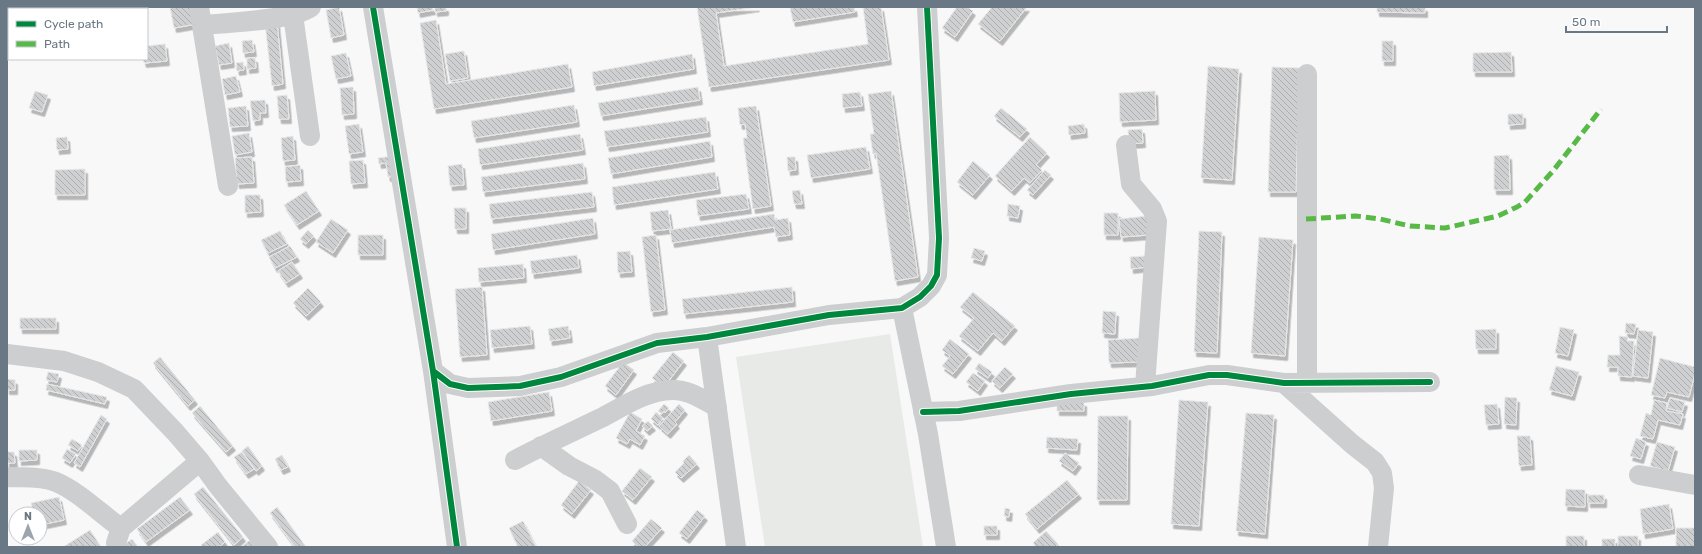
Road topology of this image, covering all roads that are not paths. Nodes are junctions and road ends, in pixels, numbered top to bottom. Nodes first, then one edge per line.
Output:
1 (373, 7) edge
2 (927, 7) edge
3 (302, 11) edge
4 (200, 16) edge
5 (1307, 74) dead end
6 (310, 136) dead end
7 (1126, 145) dead end
8 (228, 186) dead end
9 (902, 308) junction
10 (707, 337) junction
11 (7, 354) edge
12 (433, 371) junction
13 (1307, 382) junction
14 (1430, 382) dead end
15 (1284, 383) junction
16 (1145, 386) junction
17 (717, 407) junction
18 (923, 412) junction
19 (541, 446) junction
20 (515, 460) dead end
21 (200, 461) junction
22 (1639, 475) dead end
23 (7, 477) edge
24 (1695, 485) edge
25 (627, 524) dead end
26 (119, 538) edge
27 (268, 547) edge
28 (457, 547) edge
29 (736, 547) edge
30 (946, 547) edge
31 (1378, 547) edge

1 - 12 street
2 - 9 street
3 - 4 street
3 - 6 street
4 - 8 street
5 - 13 street
7 - 16 street
9 - 10 street
9 - 18 street
10 - 12 street
10 - 17 street
11 - 21 street
12 - 28 street
13 - 14 street
13 - 15 street
15 - 16 street
15 - 31 street
16 - 18 street
17 - 19 street
17 - 29 street
18 - 30 street
19 - 20 street
19 - 25 street
21 - 26 street
21 - 27 street
22 - 24 street
23 - 26 street

